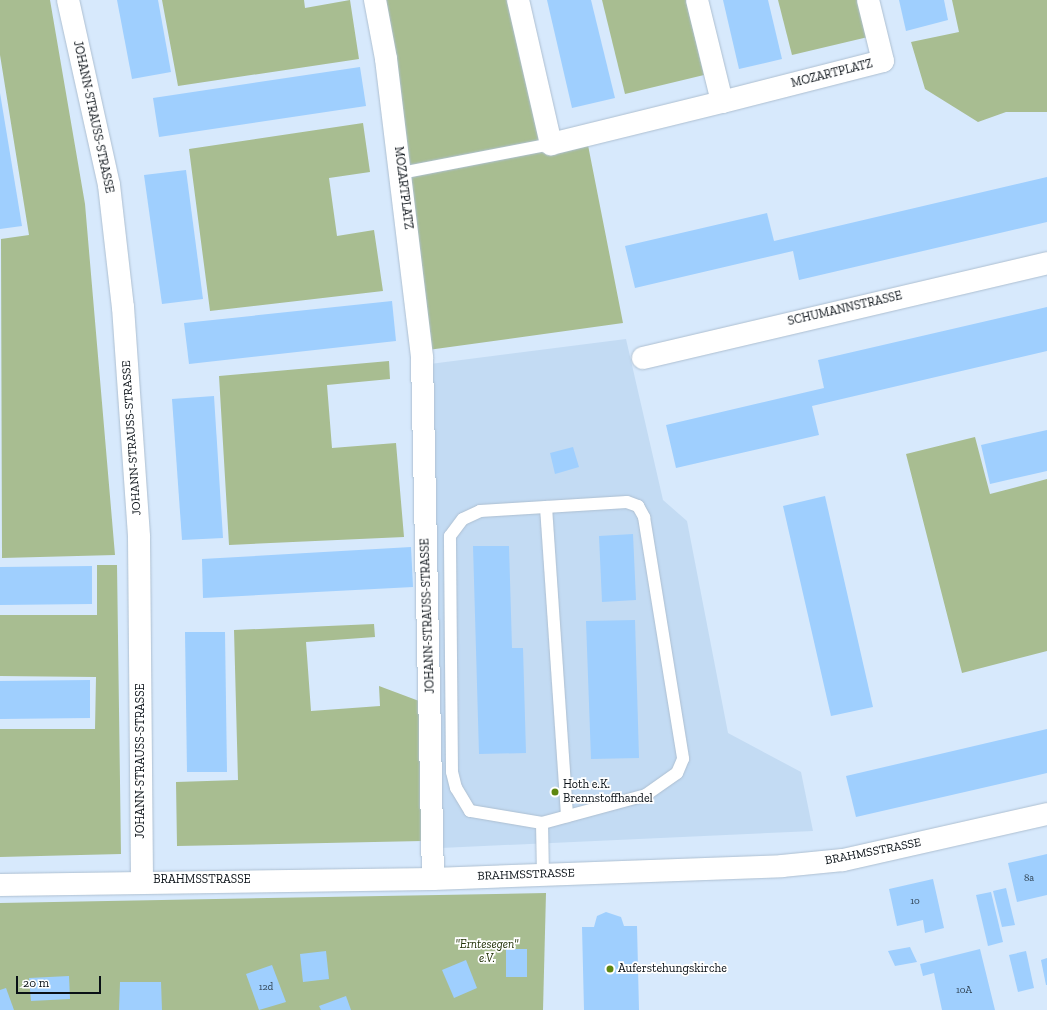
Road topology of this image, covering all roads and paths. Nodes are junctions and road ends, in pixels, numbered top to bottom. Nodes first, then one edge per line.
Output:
1 (68, 0) edge
2 (375, 0) edge
3 (518, 0) edge
4 (697, 0) edge
5 (868, 0) edge
6 (722, 102) junction
7 (551, 144) junction
8 (401, 173) junction
9 (1047, 263) edge
10 (643, 358) dead end
11 (423, 377) joint
12 (546, 507) junction
13 (1047, 814) edge
14 (567, 816) junction
15 (542, 823) junction
16 (543, 874) junction
17 (433, 879) junction
18 (142, 881) junction
19 (0, 885) edge

1 - 18 street, JOHANN-STRAUSS-STRASSE
2 - 8 street, MOZARTPLATZ
3 - 7 street
4 - 6 street
5 - 6 street, MOZARTPLATZ
6 - 7 street, MOZARTPLATZ
7 - 8 lane
8 - 11 street, MOZARTPLATZ
9 - 10 street, SCHUMANNSTRASSE
11 - 17 street, JOHANN-STRAUSS-STRASSE
12 - 14 lane
12 - 14 lane
12 - 15 lane
13 - 16 street, BRAHMSSTRASSE
14 - 15 lane
15 - 16 lane
16 - 17 street, BRAHMSSTRASSE
17 - 18 street, BRAHMSSTRASSE
18 - 19 street, BRAHMSSTRASSE

